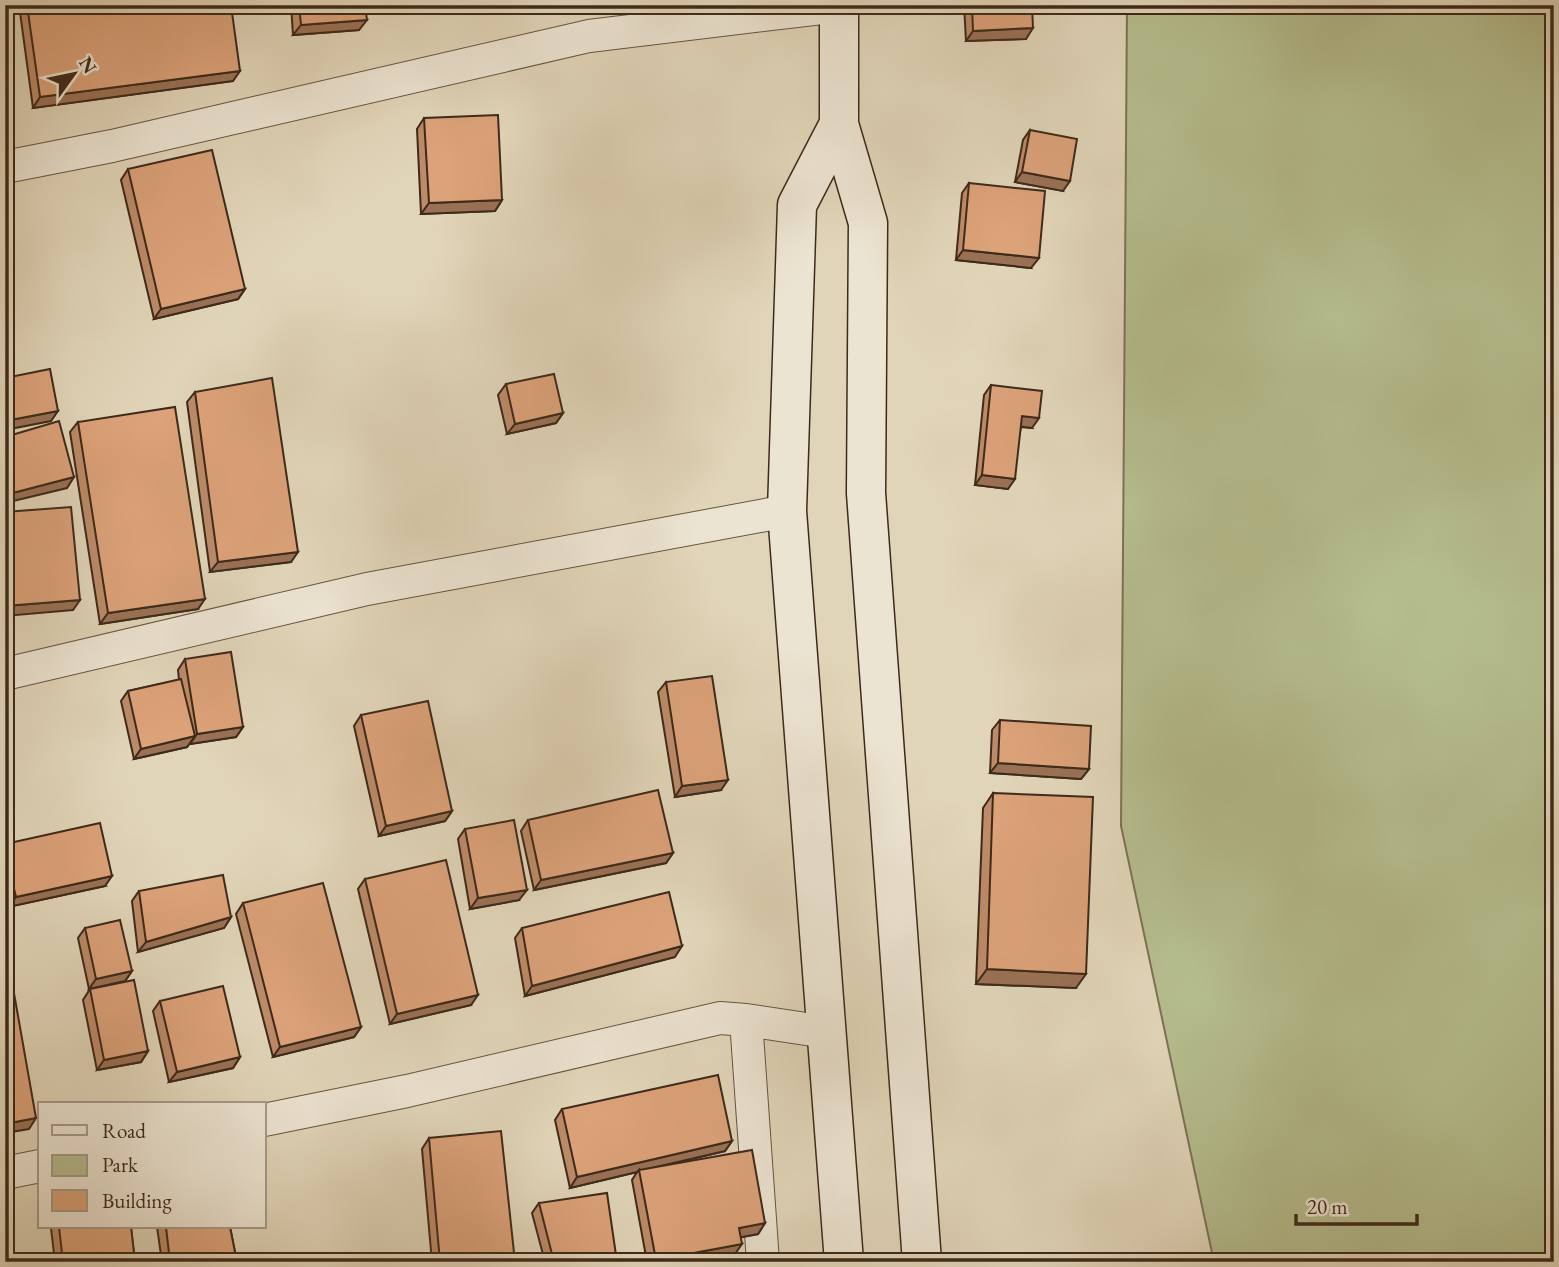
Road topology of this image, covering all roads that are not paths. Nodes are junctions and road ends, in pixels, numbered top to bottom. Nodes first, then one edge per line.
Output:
1 (839, 6) edge
2 (839, 124) junction
3 (5, 167) edge
4 (787, 511) junction
5 (5, 674) edge
6 (746, 1020) junction
7 (826, 1031) junction
8 (266, 1120) edge
9 (38, 1166) edge
10 (5, 1173) edge
11 (763, 1262) edge
12 (844, 1262) edge
13 (922, 1262) edge

1 - 2 street
1 - 3 street
2 - 4 street
2 - 13 street
4 - 5 street
4 - 7 street
6 - 7 street
6 - 8 street
6 - 11 street
7 - 12 street
9 - 10 street

